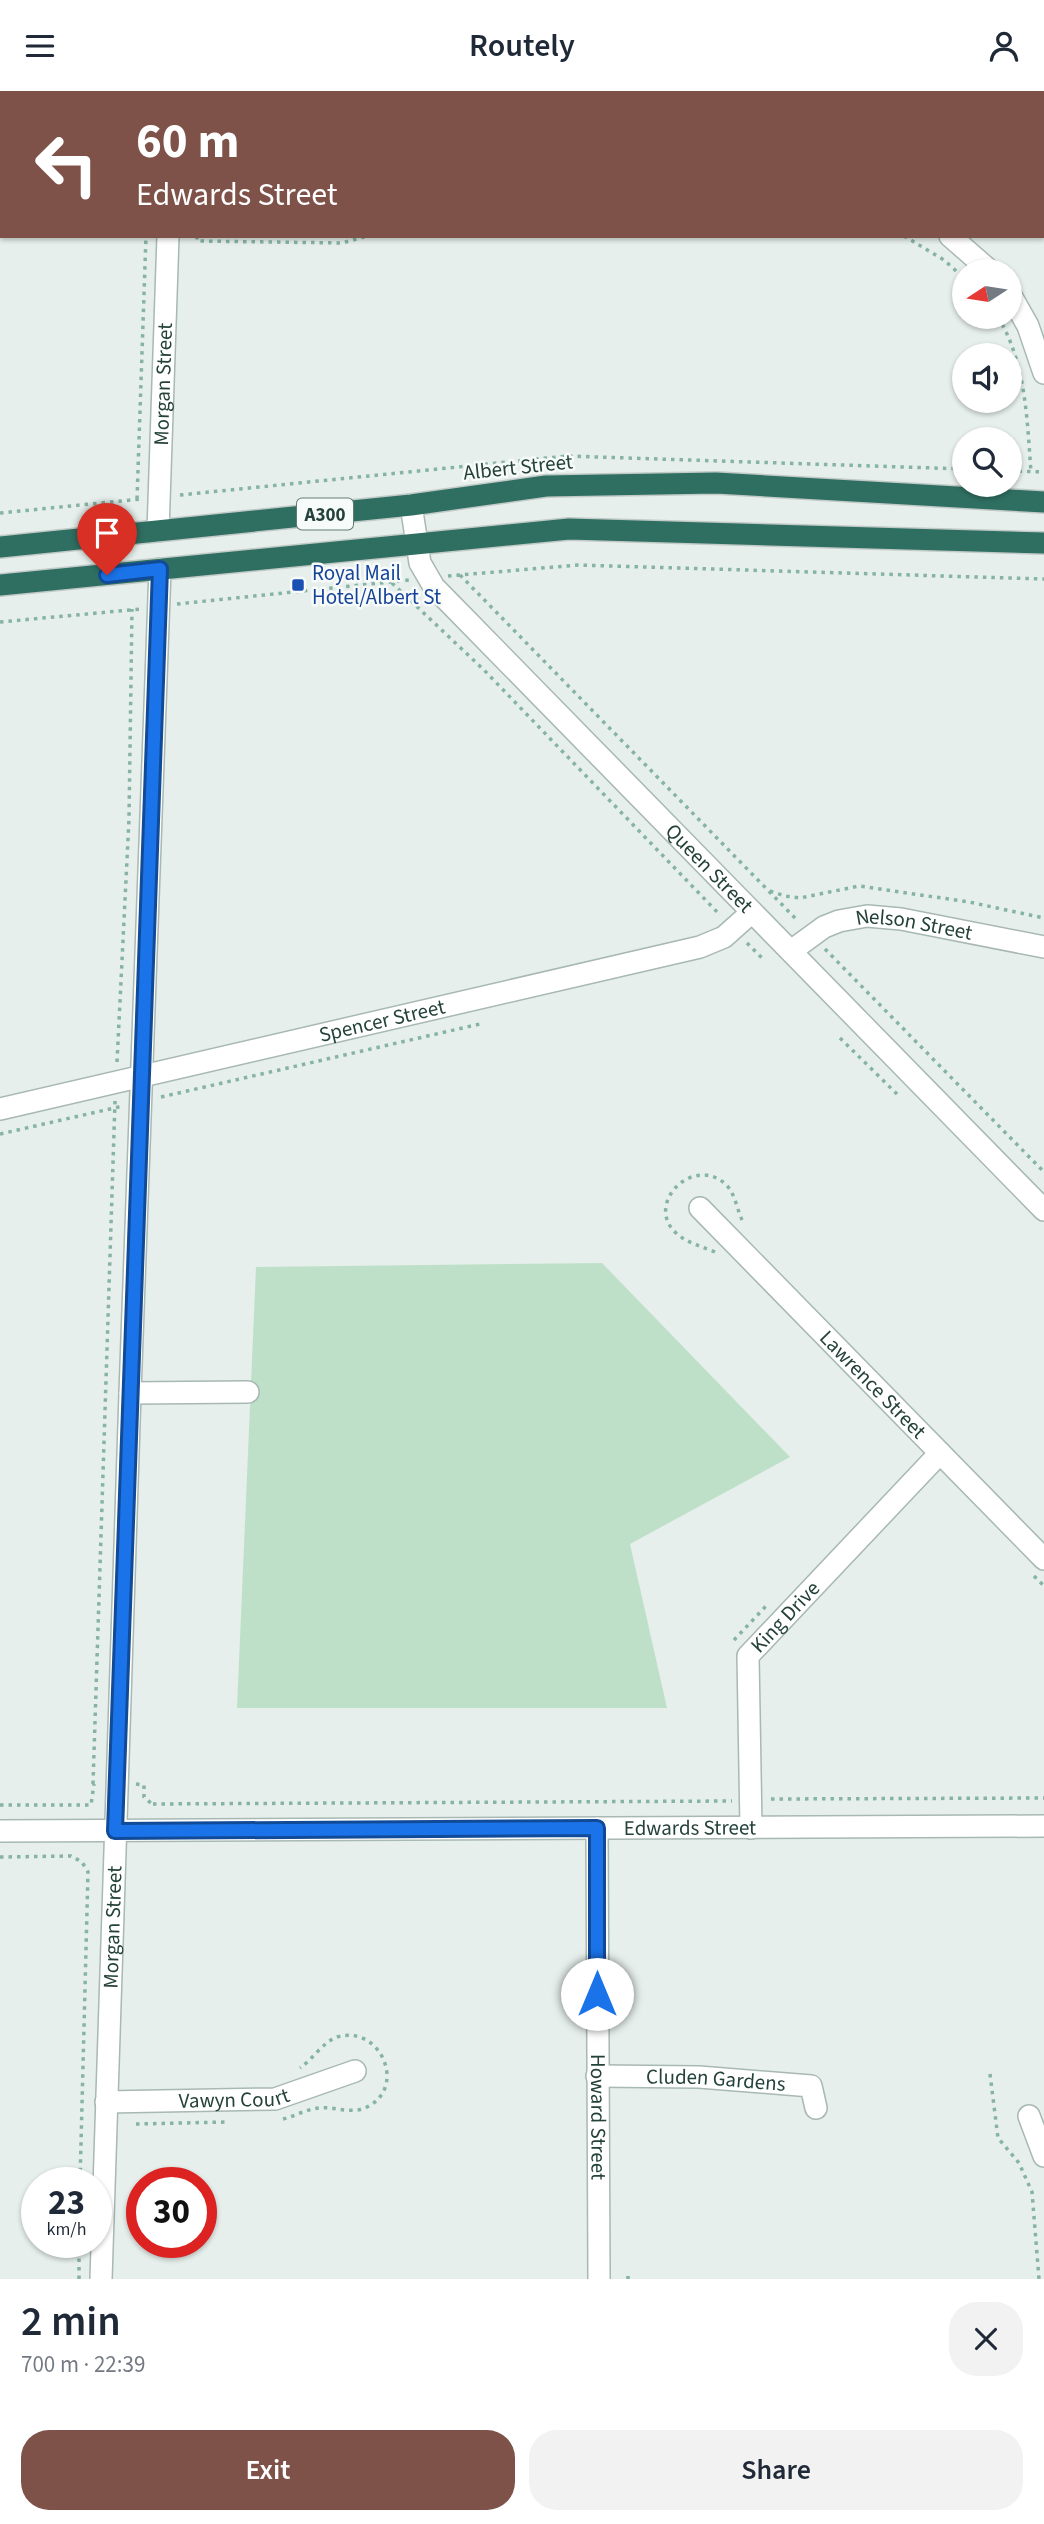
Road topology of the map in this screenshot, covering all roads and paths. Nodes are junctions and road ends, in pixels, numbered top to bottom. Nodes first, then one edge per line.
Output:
1 (146, 238) edge
2 (168, 238) edge
3 (197, 238) edge
4 (361, 238) edge
5 (907, 238) edge
6 (952, 238) edge
7 (976, 259) edge
8 (952, 267) edge
9 (1022, 315) edge
10 (1004, 329) edge
11 (1044, 373) edge
12 (952, 469) edge
13 (1022, 472) edge
14 (1031, 472) junction
15 (1044, 473) edge
16 (158, 496) junction
17 (137, 499) junction
18 (1044, 502) edge
19 (411, 505) junction
20 (0, 513) edge
21 (158, 531) junction
22 (1044, 543) edge
23 (416, 544) junction
24 (0, 547) edge
25 (160, 569) junction
26 (460, 575) junction
27 (428, 578) junction
28 (1044, 579) edge
29 (392, 583) junction
30 (0, 585) edge
31 (159, 607) junction
32 (132, 609) junction
33 (0, 622) edge
34 (752, 912) junction
35 (734, 929) junction
36 (811, 935) junction
37 (1044, 947) edge
38 (791, 951) junction
39 (764, 960) dead end
40 (480, 1024) dead end
41 (840, 1038) dead end
42 (141, 1076) junction
43 (116, 1082) junction
44 (899, 1096) dead end
45 (141, 1102) junction
46 (115, 1107) junction
47 (0, 1109) edge
48 (0, 1134) edge
49 (1044, 1172) edge
50 (700, 1208) dead end
51 (1044, 1210) edge
52 (248, 1392) dead end
53 (130, 1393) junction
54 (940, 1454) junction
55 (1044, 1559) edge
56 (93, 1784) dead end
57 (770, 1786) dead end
58 (1044, 1798) edge
59 (732, 1801) dead end
60 (153, 1804) dead end
61 (1044, 1826) edge
62 (597, 1828) junction
63 (751, 1828) junction
64 (0, 1831) edge
65 (115, 1831) junction
66 (0, 1857) edge
67 (381, 2052) dead end
68 (355, 2071) dead end
69 (294, 2072) dead end
70 (990, 2074) dead end
71 (597, 2077) junction
72 (106, 2102) junction
73 (816, 2108) dead end
74 (1029, 2116) dead end
75 (1044, 2156) edge
76 (80, 2167) edge
77 (79, 2258) edge
78 (79, 2279) edge
79 (101, 2279) edge
80 (599, 2279) edge
81 (1039, 2279) edge

1 - 17 path
2 - 16 street, Morgan Street
3 - 4 path
5 - 8 path
6 - 7 street
9 - 11 street
10 - 14 path
12 - 16 path
13 - 14 path
14 - 15 path
16 - 17 path
16 - 21 street, Morgan Street
17 - 20 path
18 - 19 highway, Albert Street / A300
19 - 21 highway, Albert Street / A300
19 - 23 street, Queen Street
21 - 24 highway, Albert Street / A300
22 - 23 highway, A300
23 - 25 highway, A300
23 - 27 street, Queen Street
25 - 30 highway, A300
25 - 31 street, Morgan Street
26 - 27 path
26 - 28 path
26 - 36 path
27 - 29 path
27 - 34 street, Queen Street
29 - 31 path
29 - 35 path
31 - 32 path
31 - 42 street, Morgan Street
32 - 33 path
32 - 43 path
34 - 35 street, Spencer Street
34 - 38 street, Queen Street
35 - 39 path
35 - 42 street, Spencer Street
36 - 37 street, Nelson Street
36 - 38 street, Nelson Street
36 - 49 path
38 - 51 street, Queen Street
40 - 45 path
41 - 44 path
42 - 43 street, Spencer Street
42 - 45 street, Morgan Street
43 - 46 path
43 - 47 street, Spencer Street
45 - 46 path
45 - 53 street, Morgan Street
46 - 48 path
46 - 56 path
50 - 54 street, Lawrence Street
52 - 53 street
53 - 65 street, Morgan Street
54 - 55 street, Lawrence Street
54 - 63 street, King Drive
57 - 58 path
59 - 60 path
61 - 63 street, Edwards Street
62 - 63 street, Edwards Street
62 - 65 street, Edwards Street
62 - 71 street, Howard Street
64 - 65 street, Edwards Street
65 - 72 street, Morgan Street
66 - 76 path
67 - 69 path
68 - 72 street, Vawyn Court
70 - 81 path
71 - 73 street, Cluden Gardens
71 - 80 street, Howard Street
72 - 79 street, Morgan Street
74 - 75 street
77 - 78 path

